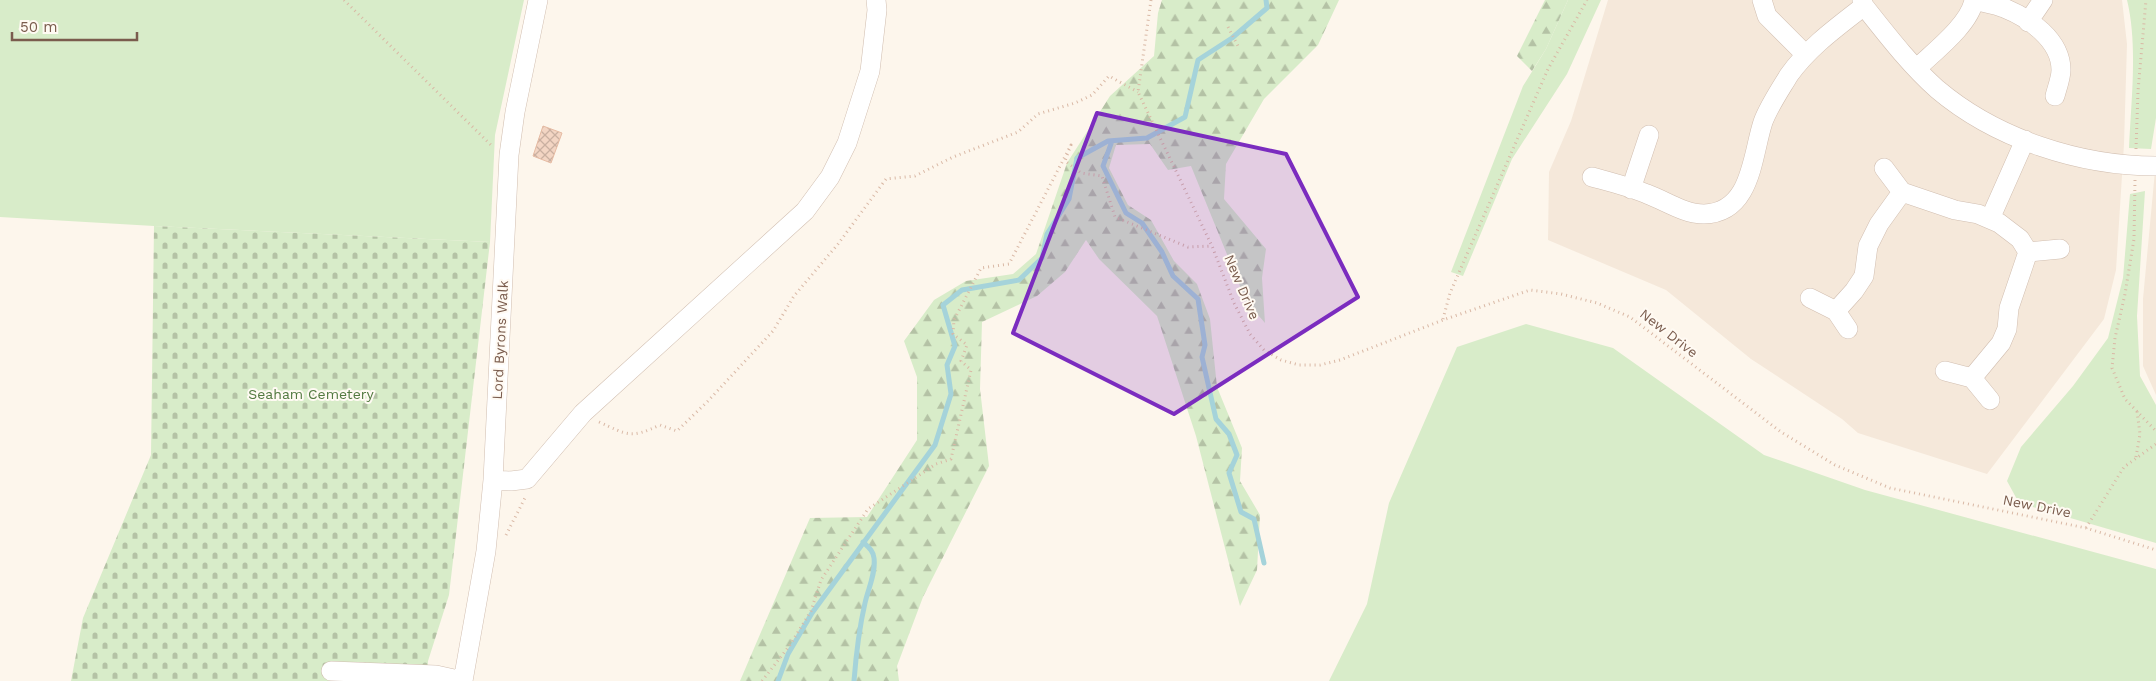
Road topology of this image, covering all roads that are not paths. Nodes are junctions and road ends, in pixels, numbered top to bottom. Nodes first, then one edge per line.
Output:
1 (538, 0) edge
2 (876, 0) edge
3 (1762, 0) edge
4 (1974, 0) edge
5 (2043, 0) edge
6 (1863, 3) edge
7 (2028, 22) junction
8 (1805, 54) junction
9 (1917, 68) junction
10 (2055, 96) dead end
11 (1649, 135) dead end
12 (2025, 140) junction
13 (2156, 166) edge
14 (1884, 168) dead end
15 (1592, 177) dead end
16 (1631, 189) junction
17 (1902, 192) junction
18 (1990, 219) junction
19 (2060, 249) dead end
20 (2028, 252) junction
21 (1810, 298) dead end
22 (1836, 311) junction
23 (1848, 329) dead end
24 (1946, 371) dead end
25 (1972, 378) junction
26 (1990, 400) dead end
27 (493, 480) junction
28 (331, 671) dead end
29 (463, 681) edge

1 - 27 street, Lord Byrons Walk
2 - 27 street
3 - 8 street
4 - 7 street
4 - 9 street
5 - 7 street
6 - 8 street
6 - 9 street
7 - 10 street
8 - 16 street
9 - 12 street
11 - 16 street
12 - 13 street
12 - 18 street
14 - 17 street
15 - 16 street
17 - 18 street
17 - 22 street
18 - 20 street
19 - 20 street
20 - 25 street
21 - 22 street
22 - 23 street
24 - 25 street
25 - 26 street
27 - 29 street, Lord Byrons Walk
28 - 29 street

